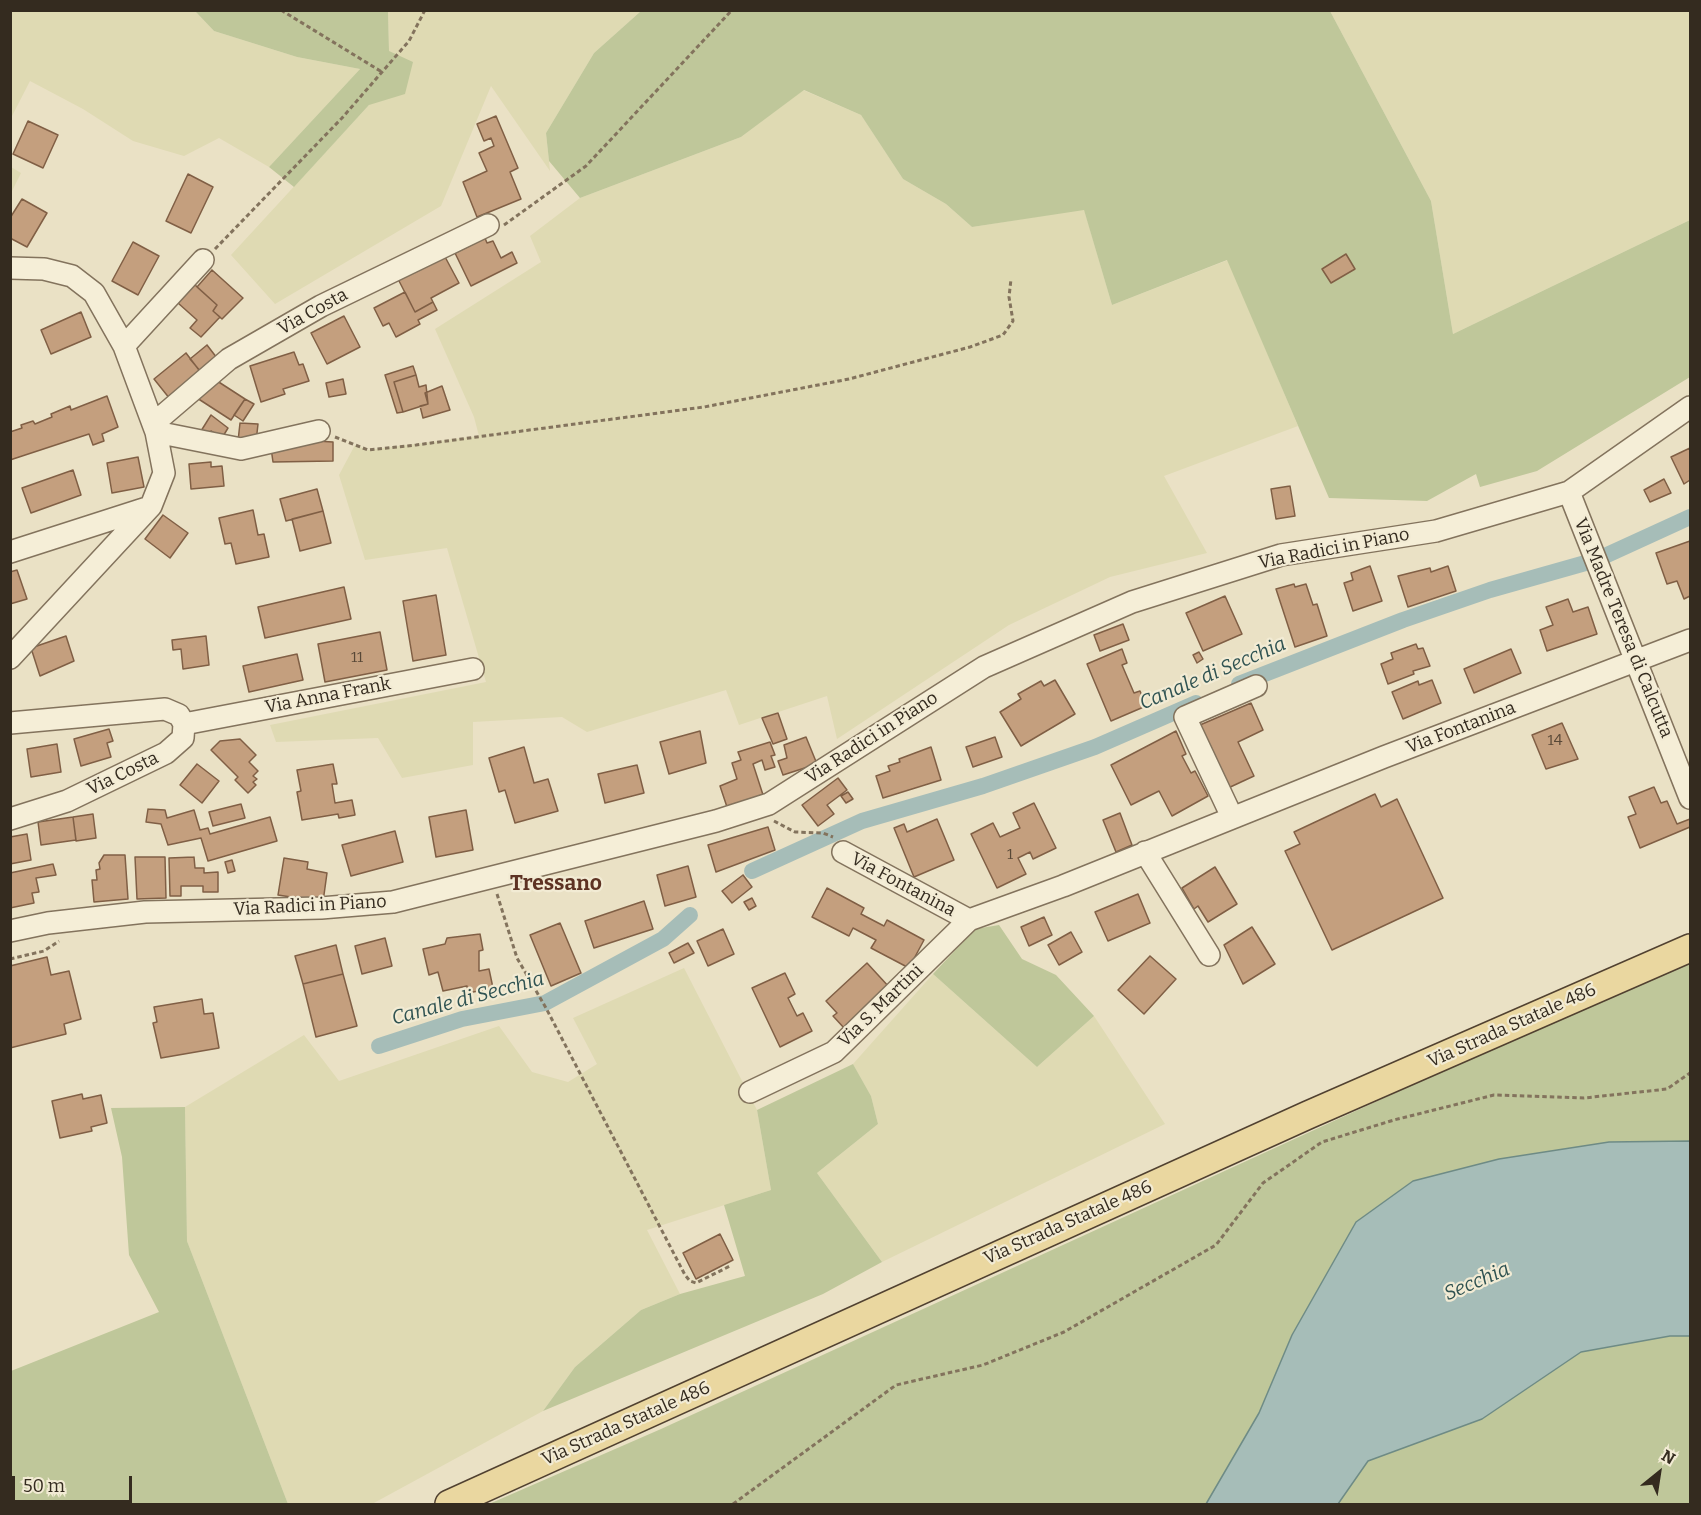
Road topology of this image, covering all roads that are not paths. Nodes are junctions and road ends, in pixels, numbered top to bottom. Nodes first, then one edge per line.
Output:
1 (488, 225) road end
2 (203, 260) road end
3 (10, 268) edge
4 (118, 338) junction
5 (1690, 407) edge
6 (154, 428) junction
7 (319, 431) road end
8 (1569, 492) junction
9 (151, 506) junction
10 (10, 552) edge
11 (1690, 640) edge
12 (10, 658) edge
13 (1636, 662) junction
14 (473, 669) dead end
15 (1256, 686) dead end
16 (10, 723) edge
17 (184, 724) junction
18 (1690, 798) edge
19 (1232, 817) junction
20 (10, 819) edge
21 (841, 845) road end
22 (1145, 852) junction
23 (969, 920) junction
24 (10, 931) edge
25 (1690, 948) edge
26 (1209, 955) dead end
27 (750, 1092) dead end
28 (449, 1504) edge

1 - 6 street, Via Costa
2 - 4 street
3 - 4 street
4 - 6 street
5 - 8 street, Via Radici in Piano
6 - 7 street
6 - 9 street
8 - 13 street, Via Madre Teresa di Calcutta
8 - 24 street, Via Radici in Piano
9 - 10 street
9 - 12 street
11 - 13 street, Via Fontanina
13 - 18 street, Via Madre Teresa di Calcutta
13 - 19 street, Via Fontanina
14 - 17 street, Via Anna Frank
15 - 19 street
16 - 17 street
17 - 20 street, Via Costa
19 - 22 street, Via Fontanina
21 - 23 street, Via Fontanina
22 - 23 street, Via Fontanina
22 - 26 street
23 - 27 street, Via S. Martini
25 - 28 main road, Via Strada Statale 486

